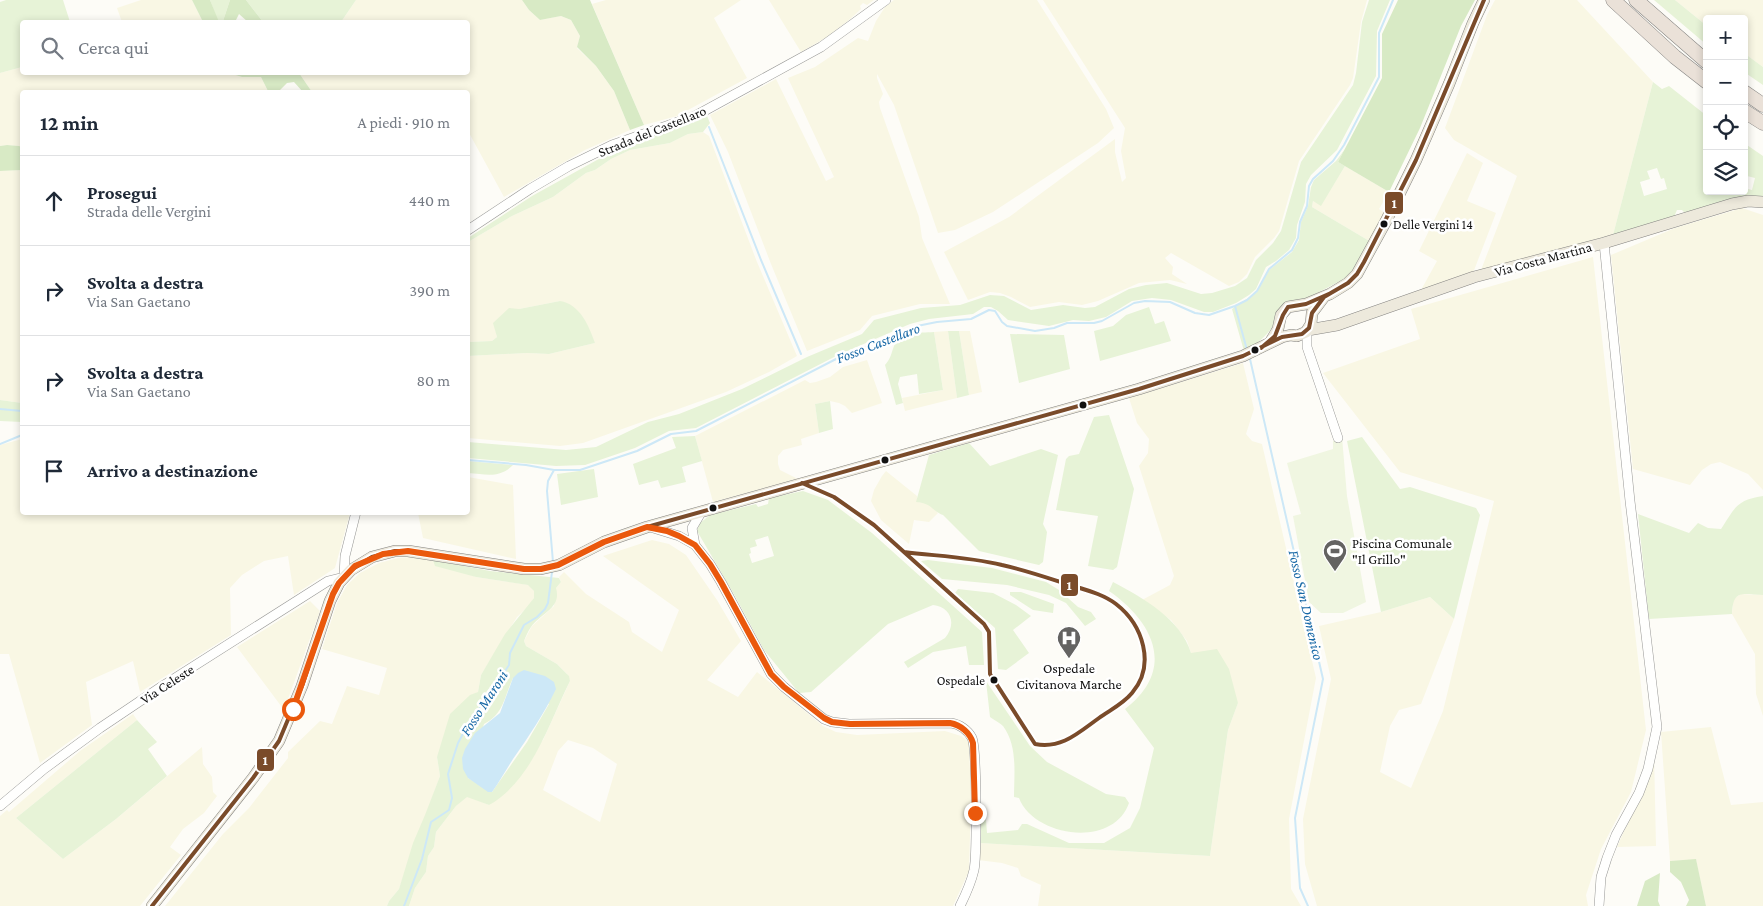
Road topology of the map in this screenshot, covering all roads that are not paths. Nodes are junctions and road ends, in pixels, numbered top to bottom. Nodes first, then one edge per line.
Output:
1 (886, 0) edge
2 (1484, 0) edge
3 (1613, 0) edge
4 (1636, 0) edge
5 (1705, 60) edge
6 (1703, 79) edge
7 (1748, 95) edge
8 (1763, 105) edge
9 (1748, 114) edge
10 (1763, 123) edge
11 (1763, 202) edge
12 (470, 229) edge
13 (1604, 243) junction
14 (1324, 297) junction
15 (1300, 306) junction
16 (1280, 320) junction
17 (1309, 324) junction
18 (1293, 335) junction
19 (1271, 341) junction
20 (1307, 346) junction
21 (1338, 438) dead end
22 (702, 511) junction
23 (355, 515) edge
24 (679, 517) junction
25 (647, 527) junction
26 (692, 528) junction
27 (679, 536) junction
28 (695, 545) junction
29 (344, 577) junction
30 (0, 806) edge
31 (152, 906) edge
32 (960, 906) edge
33 (1599, 906) edge

1 - 12 street, Strada del Castellaro
2 - 14 main road
3 - 6 highway
4 - 5 highway
7 - 8 highway
9 - 10 highway
11 - 13 main road, Via Costa Martina
13 - 17 main road, Via Costa Martina
13 - 33 street
14 - 15 main road
14 - 17 main road
15 - 16 main road
15 - 17 main road
16 - 18 main road
16 - 19 main road
17 - 18 main road
17 - 20 street
18 - 19 main road
18 - 20 street
19 - 22 main road
20 - 21 street
22 - 24 main road
22 - 26 street
23 - 29 street
24 - 25 main road
24 - 26 street
24 - 27 street
25 - 27 street
25 - 29 main road
26 - 28 street
27 - 28 street
28 - 32 street
29 - 30 street, Via Celeste
29 - 31 main road

